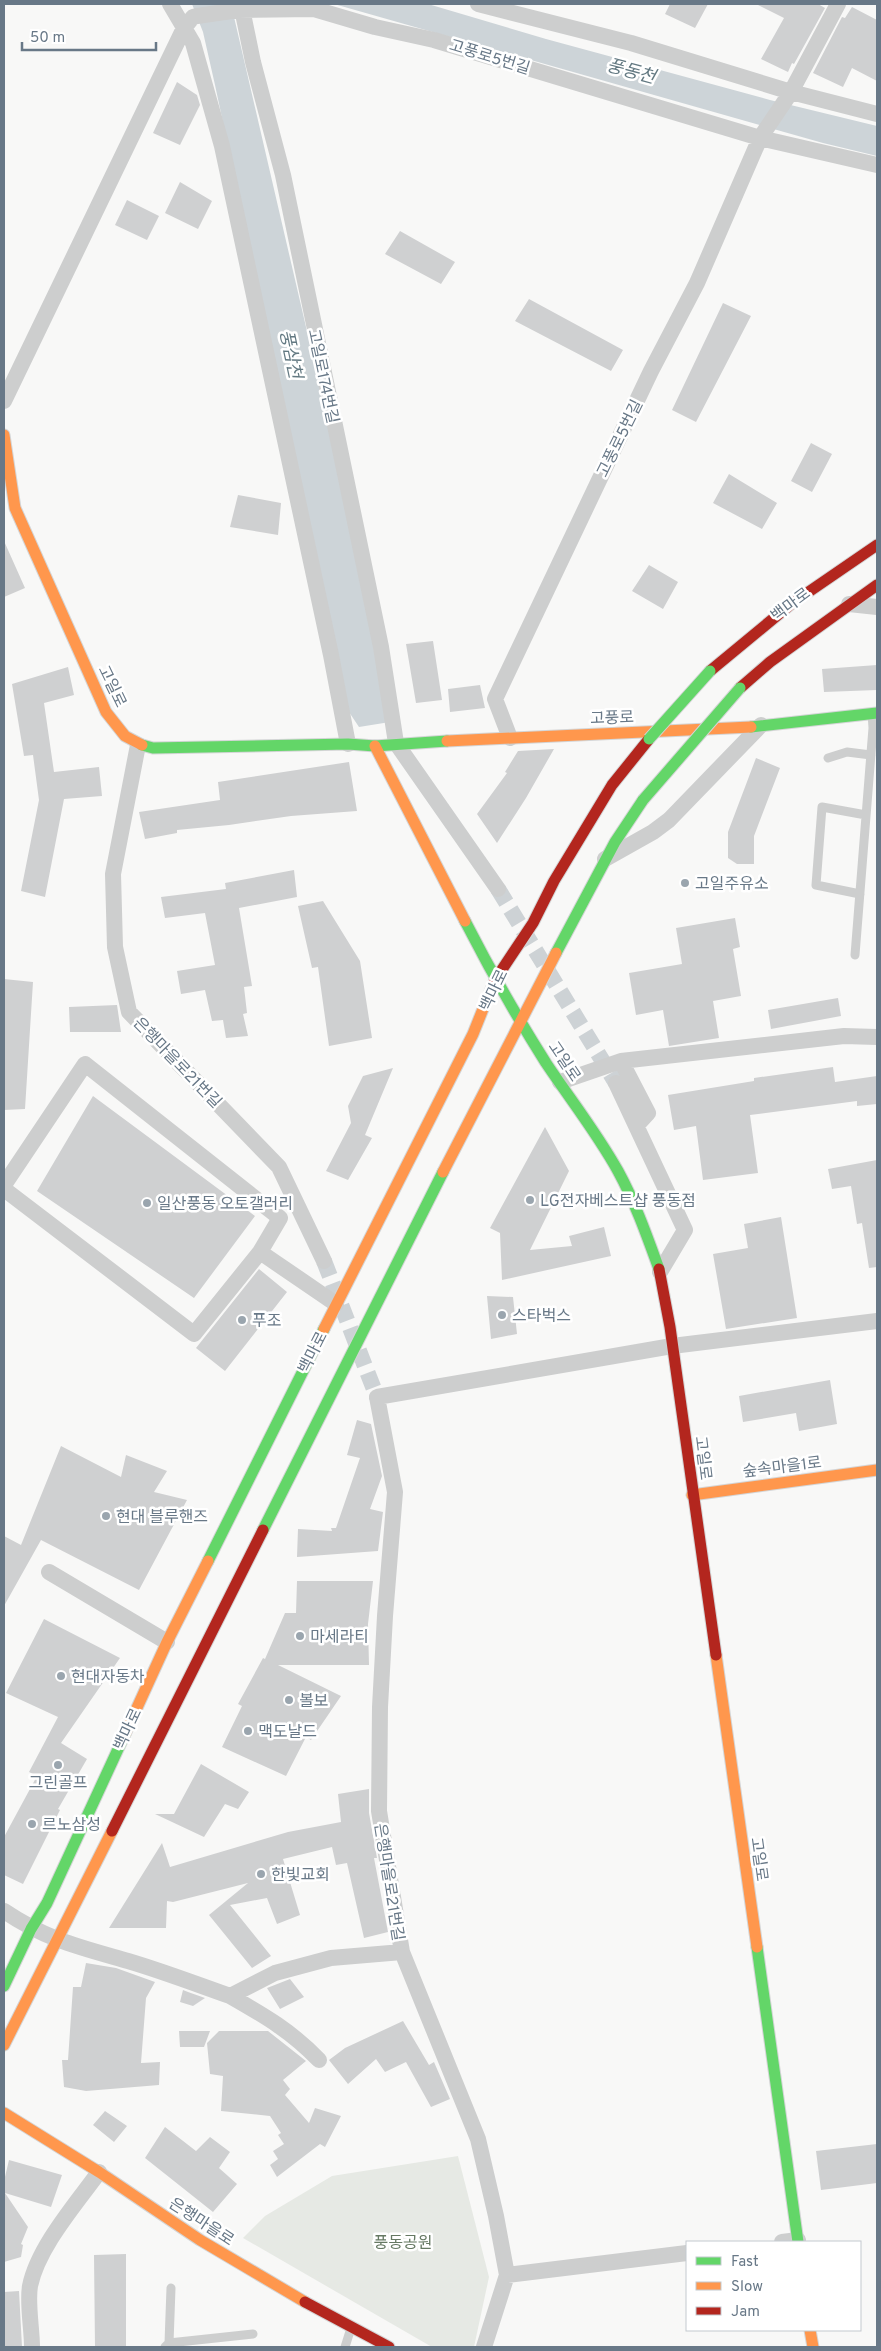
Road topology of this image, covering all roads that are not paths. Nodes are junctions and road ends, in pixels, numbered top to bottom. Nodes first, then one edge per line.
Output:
1 (170, 4) edge
2 (478, 4) edge
3 (838, 4) edge
4 (242, 8) edge
5 (189, 22) junction
6 (787, 97) junction
7 (877, 114) edge
8 (762, 135) junction
9 (877, 166) edge
10 (4, 402) edge
11 (4, 435) edge
12 (15, 508) junction
13 (4, 514) edge
14 (877, 545) edge
15 (877, 585) edge
16 (848, 604) junction
17 (877, 607) edge
18 (875, 713) edge
19 (760, 725) junction
20 (510, 738) junction
21 (875, 741) edge
22 (396, 743) junction
23 (348, 744) junction
24 (138, 745) junction
25 (375, 746) junction
26 (871, 755) junction
27 (828, 758) dead end
28 (866, 815) junction
29 (606, 859) junction
30 (498, 889) tunnel mouth
31 (860, 894) junction
32 (855, 955) dead end
33 (495, 980) junction
34 (520, 1021) junction
35 (877, 1037) edge
36 (621, 1061) junction
37 (560, 1082) junction
38 (616, 1083) tunnel mouth
39 (636, 1126) junction
40 (4, 1185) edge
41 (4, 1189) edge
42 (260, 1252) junction
43 (324, 1261) tunnel mouth
44 (660, 1272) junction
45 (336, 1304) junction
46 (877, 1321) edge
47 (672, 1346) junction
48 (877, 1470) edge
49 (692, 1495) junction
50 (50, 1572) dead end
51 (167, 1642) junction
52 (4, 1911) edge
53 (31, 1929) junction
54 (56, 1940) junction
55 (402, 1952) junction
56 (4, 1986) edge
57 (230, 1996) junction
58 (4, 2045) edge
59 (319, 2060) dead end
60 (4, 2113) edge
61 (99, 2172) junction
62 (792, 2241) edge
63 (686, 2254) edge
64 (506, 2275) junction
65 (171, 2288) dead end
66 (351, 2328) junction
67 (810, 2331) edge
68 (253, 2334) dead end
69 (167, 2345) edge
70 (32, 2347) edge
71 (345, 2347) edge
72 (389, 2347) edge
73 (484, 2347) edge
74 (813, 2347) edge

1 - 5 street
2 - 6 street
3 - 6 street
4 - 5 street, 고풍로5번길
4 - 8 street, 고풍로5번길
4 - 22 street, 고일로174번길
5 - 10 street
5 - 23 street
6 - 7 street
6 - 8 street
8 - 9 street, 고풍로5번길
8 - 20 street, 고풍로5번길
11 - 12 main road, 고일로
12 - 13 lane
12 - 24 main road, 고일로
14 - 33 main road, 백마로, bridge
15 - 16 main road
16 - 17 street
16 - 29 main road, 백마로, bridge
18 - 19 main road, 고풍로
18 - 21 lane
19 - 20 main road, 고풍로
19 - 29 street
20 - 22 main road, 고풍로
21 - 26 lane
22 - 25 main road, 고풍로
22 - 30 street
23 - 24 main road
23 - 25 main road, 고풍로
24 - 43 street, 은행마을로21번길
25 - 33 main road, 고일로
26 - 27 lane
26 - 28 lane
28 - 31 lane
28 - 31 lane
29 - 34 main road, 백마로
31 - 32 lane
33 - 34 main road, 고일로
33 - 45 main road, 백마로
34 - 37 main road, 고일로
34 - 54 main road, 백마로
35 - 36 street
36 - 37 street
36 - 39 street
37 - 44 main road, 고일로
38 - 39 street
39 - 44 street
40 - 42 street
41 - 42 street
42 - 45 street
44 - 47 main road, 고일로
45 - 51 main road, 백마로
46 - 47 street
47 - 49 main road, 고일로
47 - 55 street, 은행마을로21번길
48 - 49 main road, 숲속마을1로
49 - 62 main road, 고일로
50 - 51 street
51 - 53 main road, 백마로
52 - 53 street
53 - 54 street
53 - 56 main road, 백마로
54 - 57 street
54 - 58 main road, 백마로
55 - 57 street
55 - 64 street, 은행마을로21번길
57 - 59 street
60 - 61 main road, 은행마을로
61 - 66 main road, 은행마을로
61 - 70 street
63 - 64 street
64 - 73 street, 은행마을로21번길
65 - 69 lane
66 - 71 lane
66 - 72 main road, 은행마을로
67 - 74 main road
68 - 69 lane

